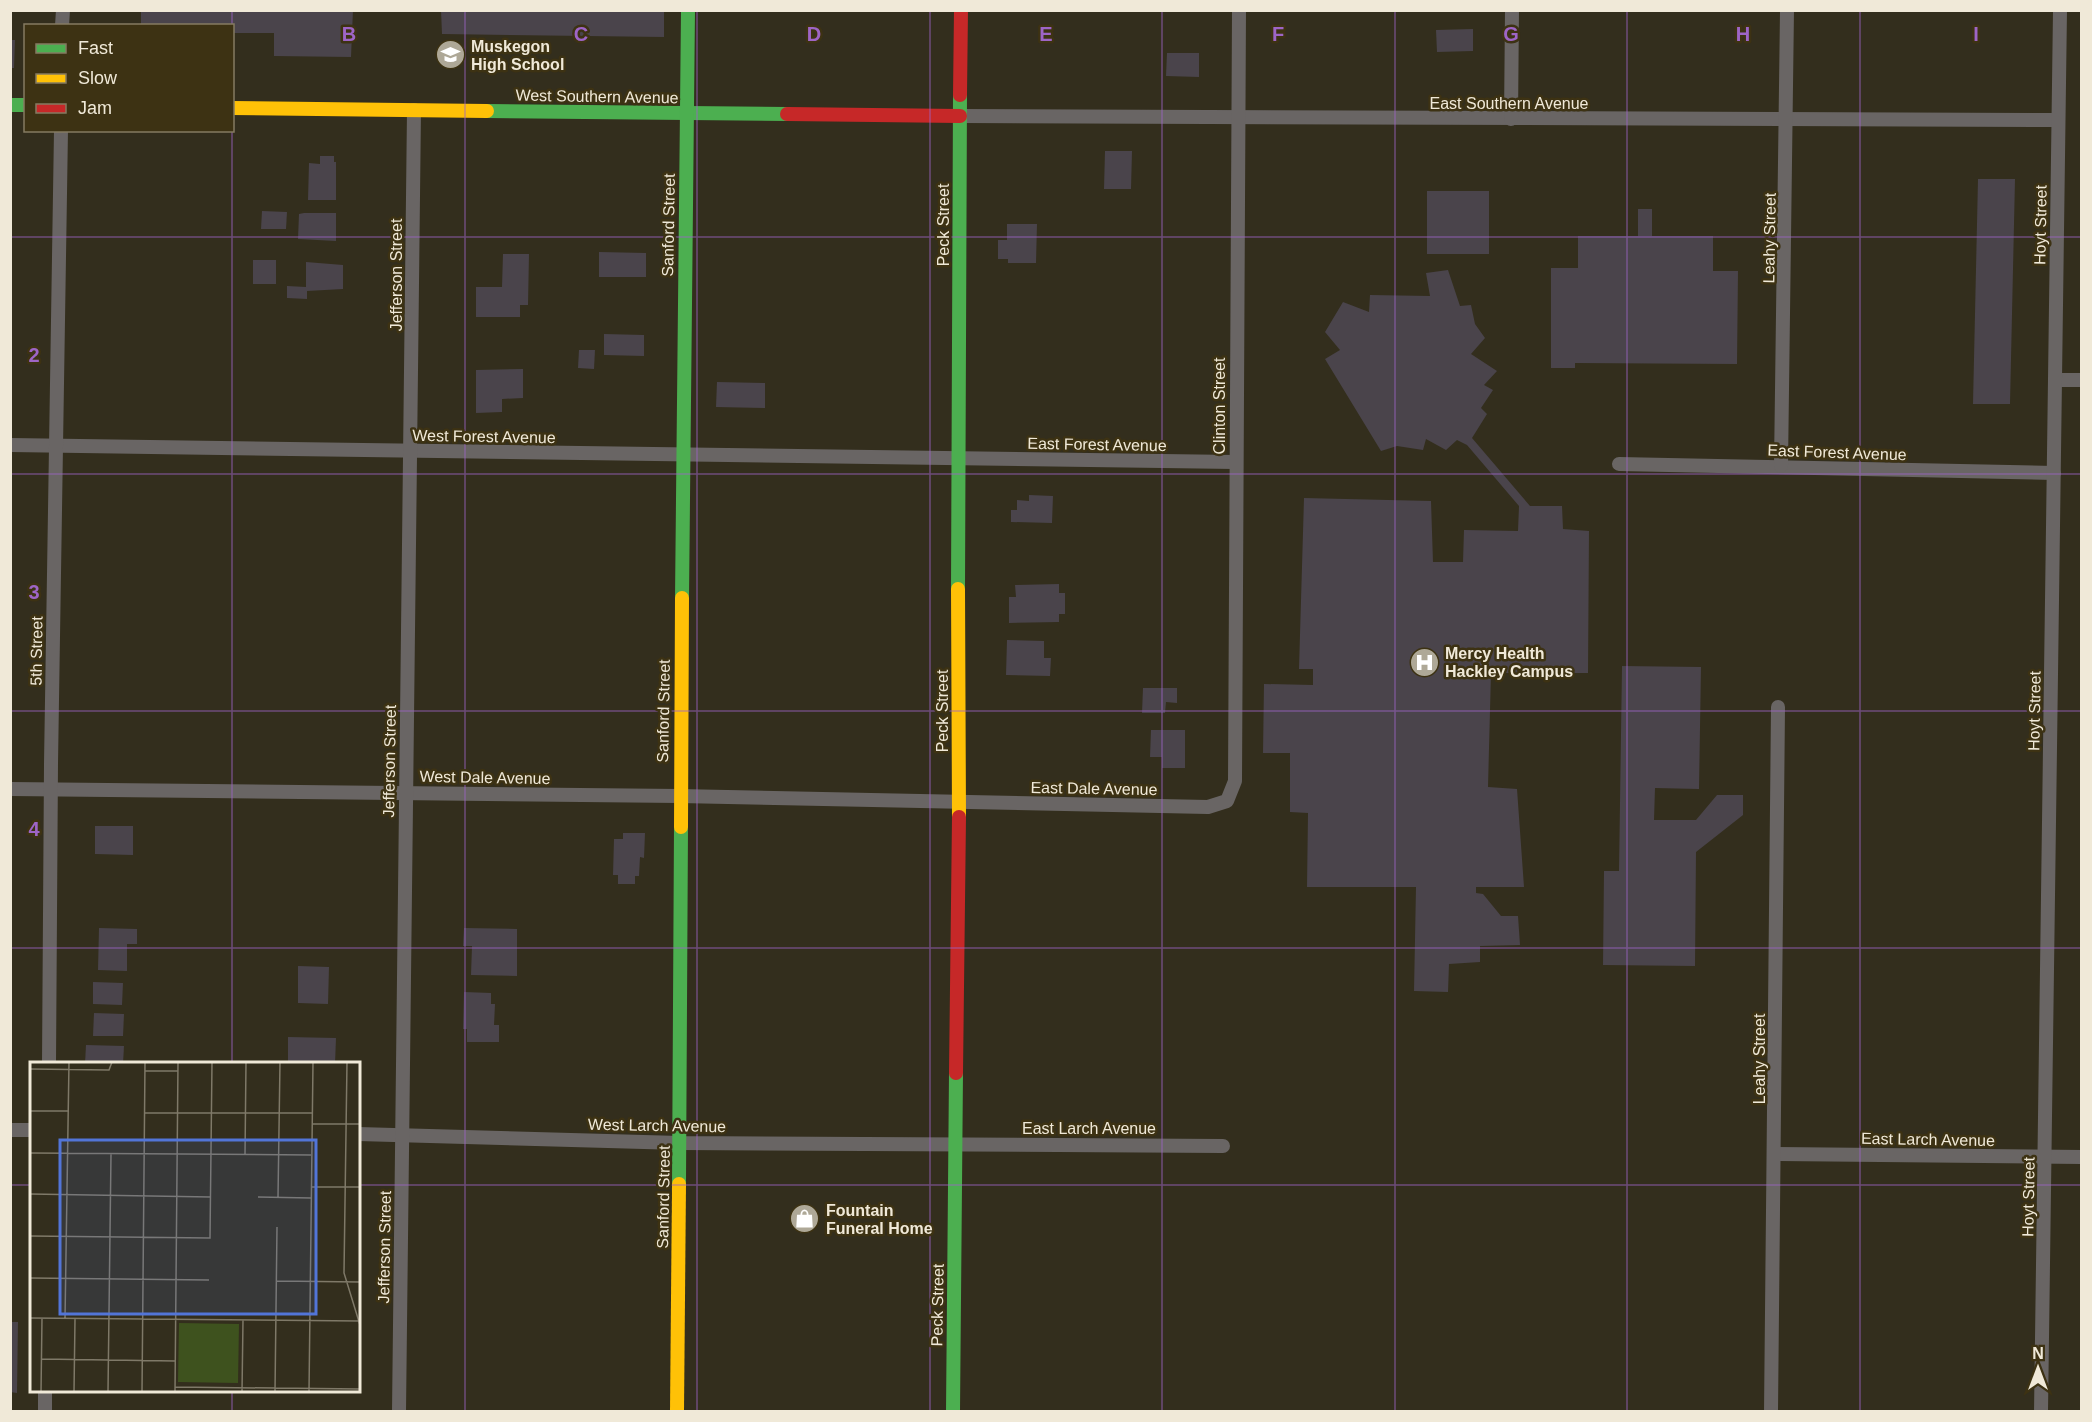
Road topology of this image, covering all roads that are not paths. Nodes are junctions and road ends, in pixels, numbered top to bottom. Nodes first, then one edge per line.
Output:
1 (688, 10) edge
2 (962, 10) edge
3 (1239, 10) edge
4 (1512, 10) edge
5 (1787, 10) edge
6 (2060, 10) edge
7 (234, 108) edge
8 (414, 110) junction
9 (686, 114) junction
10 (960, 116) junction
11 (1238, 118) junction
12 (1510, 119) junction
13 (2058, 120) junction
14 (1786, 121) junction
15 (61, 132) edge
16 (2055, 380) junction
17 (2082, 380) edge
18 (10, 445) edge
19 (55, 446) junction
20 (411, 452) junction
21 (683, 455) junction
22 (958, 458) junction
23 (1235, 462) junction
24 (1619, 464) dead end
25 (1781, 466) junction
26 (2054, 473) junction
27 (1778, 707) dead end
28 (10, 789) edge
29 (51, 790) junction
30 (405, 793) junction
31 (679, 796) junction
32 (959, 801) junction
33 (1227, 801) joint
34 (49, 1062) edge
35 (10, 1130) edge
36 (30, 1130) edge
37 (360, 1134) edge
38 (401, 1135) junction
39 (680, 1143) junction
40 (955, 1143) junction
41 (1223, 1146) dead end
42 (1774, 1154) junction
43 (2045, 1156) junction
44 (2082, 1157) edge
45 (45, 1392) edge
46 (45, 1412) edge
47 (399, 1412) edge
48 (677, 1412) edge
49 (953, 1412) edge
50 (1771, 1412) edge
51 (2041, 1412) edge

1 - 9 street, Sanford Street
2 - 10 street, Peck Street
3 - 11 street, Clinton Street
4 - 12 street
5 - 14 street, Leahy Street
6 - 13 street, Hoyt Street
7 - 8 street, West Southern Avenue
8 - 9 street, West Southern Avenue
8 - 20 street, Jefferson Street
9 - 10 street, West Southern Avenue
9 - 21 street, Sanford Street
10 - 11 street, East Southern Avenue
10 - 22 street, Peck Street
11 - 12 street, East Southern Avenue
11 - 23 street, Clinton Street
12 - 14 street, East Southern Avenue
13 - 14 street, East Southern Avenue
13 - 16 street, Hoyt Street
14 - 25 street, Leahy Street
15 - 19 street, 5th Street
16 - 17 street
16 - 26 street, Hoyt Street
18 - 19 street, West Forest Avenue
19 - 20 street, West Forest Avenue
19 - 29 street, 5th Street
20 - 21 street, West Forest Avenue
20 - 30 street, Jefferson Street
21 - 22 street, West Forest Avenue
21 - 31 street, Sanford Street
22 - 23 street, East Forest Avenue
22 - 32 street, Peck Street
23 - 33 street, Clinton Street
24 - 25 street, East Forest Avenue
25 - 26 street, East Forest Avenue
26 - 43 street, Hoyt Street
27 - 42 street, Leahy Street
28 - 29 street, West Dale Avenue
29 - 30 street, West Dale Avenue
29 - 34 street, 5th Street
30 - 31 street, West Dale Avenue
30 - 38 street, Jefferson Street
31 - 32 street, West Dale Avenue
31 - 39 street, Sanford Street
32 - 33 street, East Dale Avenue
32 - 40 street, Peck Street
35 - 36 street
37 - 38 street, West Larch Avenue
38 - 39 street, West Larch Avenue
38 - 47 street, Jefferson Street
39 - 40 street, West Larch Avenue
39 - 48 street, Sanford Street
40 - 41 street, East Larch Avenue
40 - 49 street, Peck Street
42 - 43 street, East Larch Avenue
42 - 50 street, Leahy Street
43 - 44 street, East Larch Avenue
43 - 51 street, Hoyt Street
45 - 46 street

